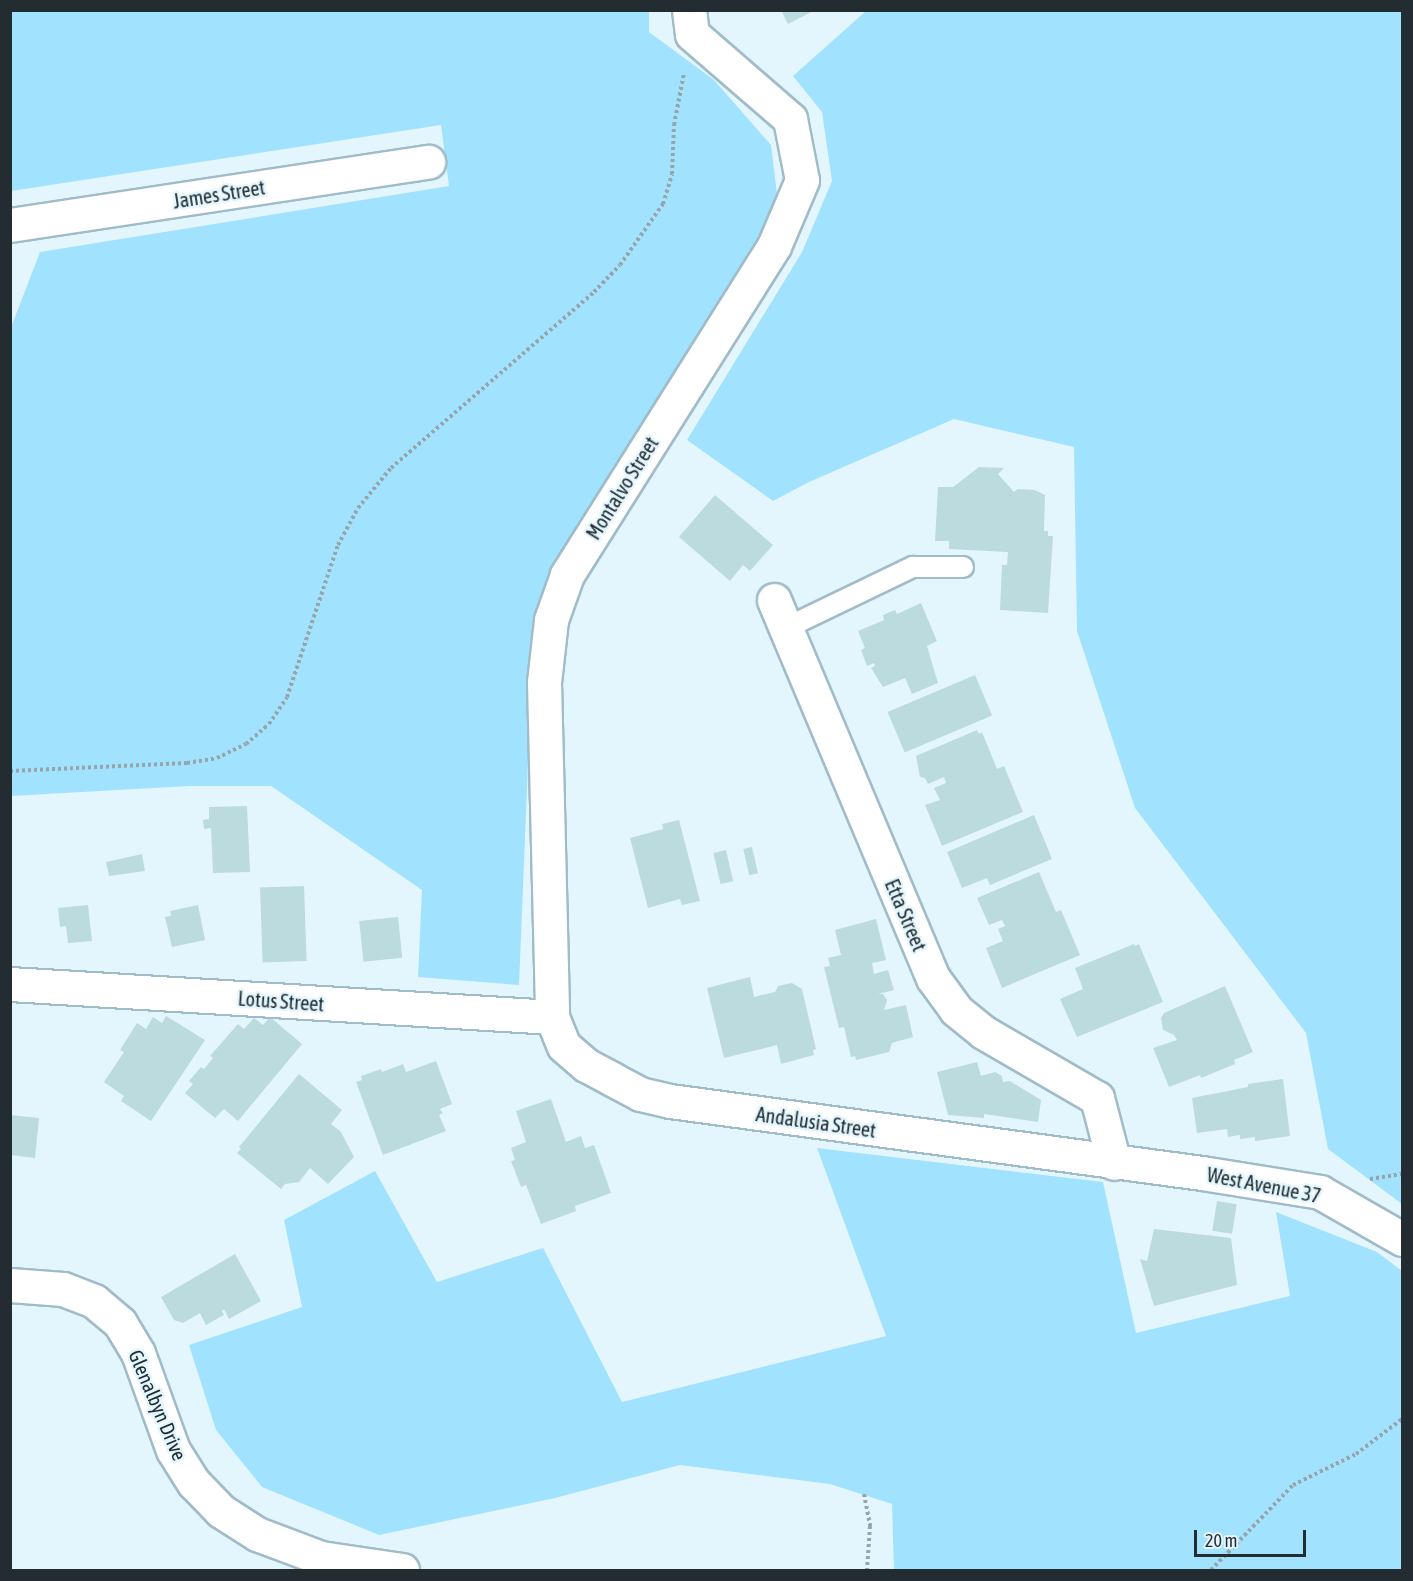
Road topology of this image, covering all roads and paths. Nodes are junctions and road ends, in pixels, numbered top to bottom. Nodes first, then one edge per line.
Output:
1 (691, 22) edge
2 (428, 162) dead end
3 (10, 225) edge
4 (963, 567) dead end
5 (780, 614) joint
6 (10, 771) edge
7 (10, 984) edge
8 (552, 1017) junction
9 (1113, 1163) junction
10 (1402, 1239) edge
11 (10, 1285) edge
12 (1402, 1419) edge
13 (864, 1494) dead end
14 (402, 1570) edge
15 (867, 1570) edge
16 (1211, 1570) edge

1 - 6 path
1 - 8 street, Montalvo Street
2 - 3 street, James Street
4 - 5 lane
5 - 9 street, Etta Street
7 - 8 street, Lotus Street
8 - 9 street, Andalusia Street
9 - 10 street, West Avenue 37
11 - 14 street, Glenalbyn Drive
12 - 16 path
13 - 15 path

